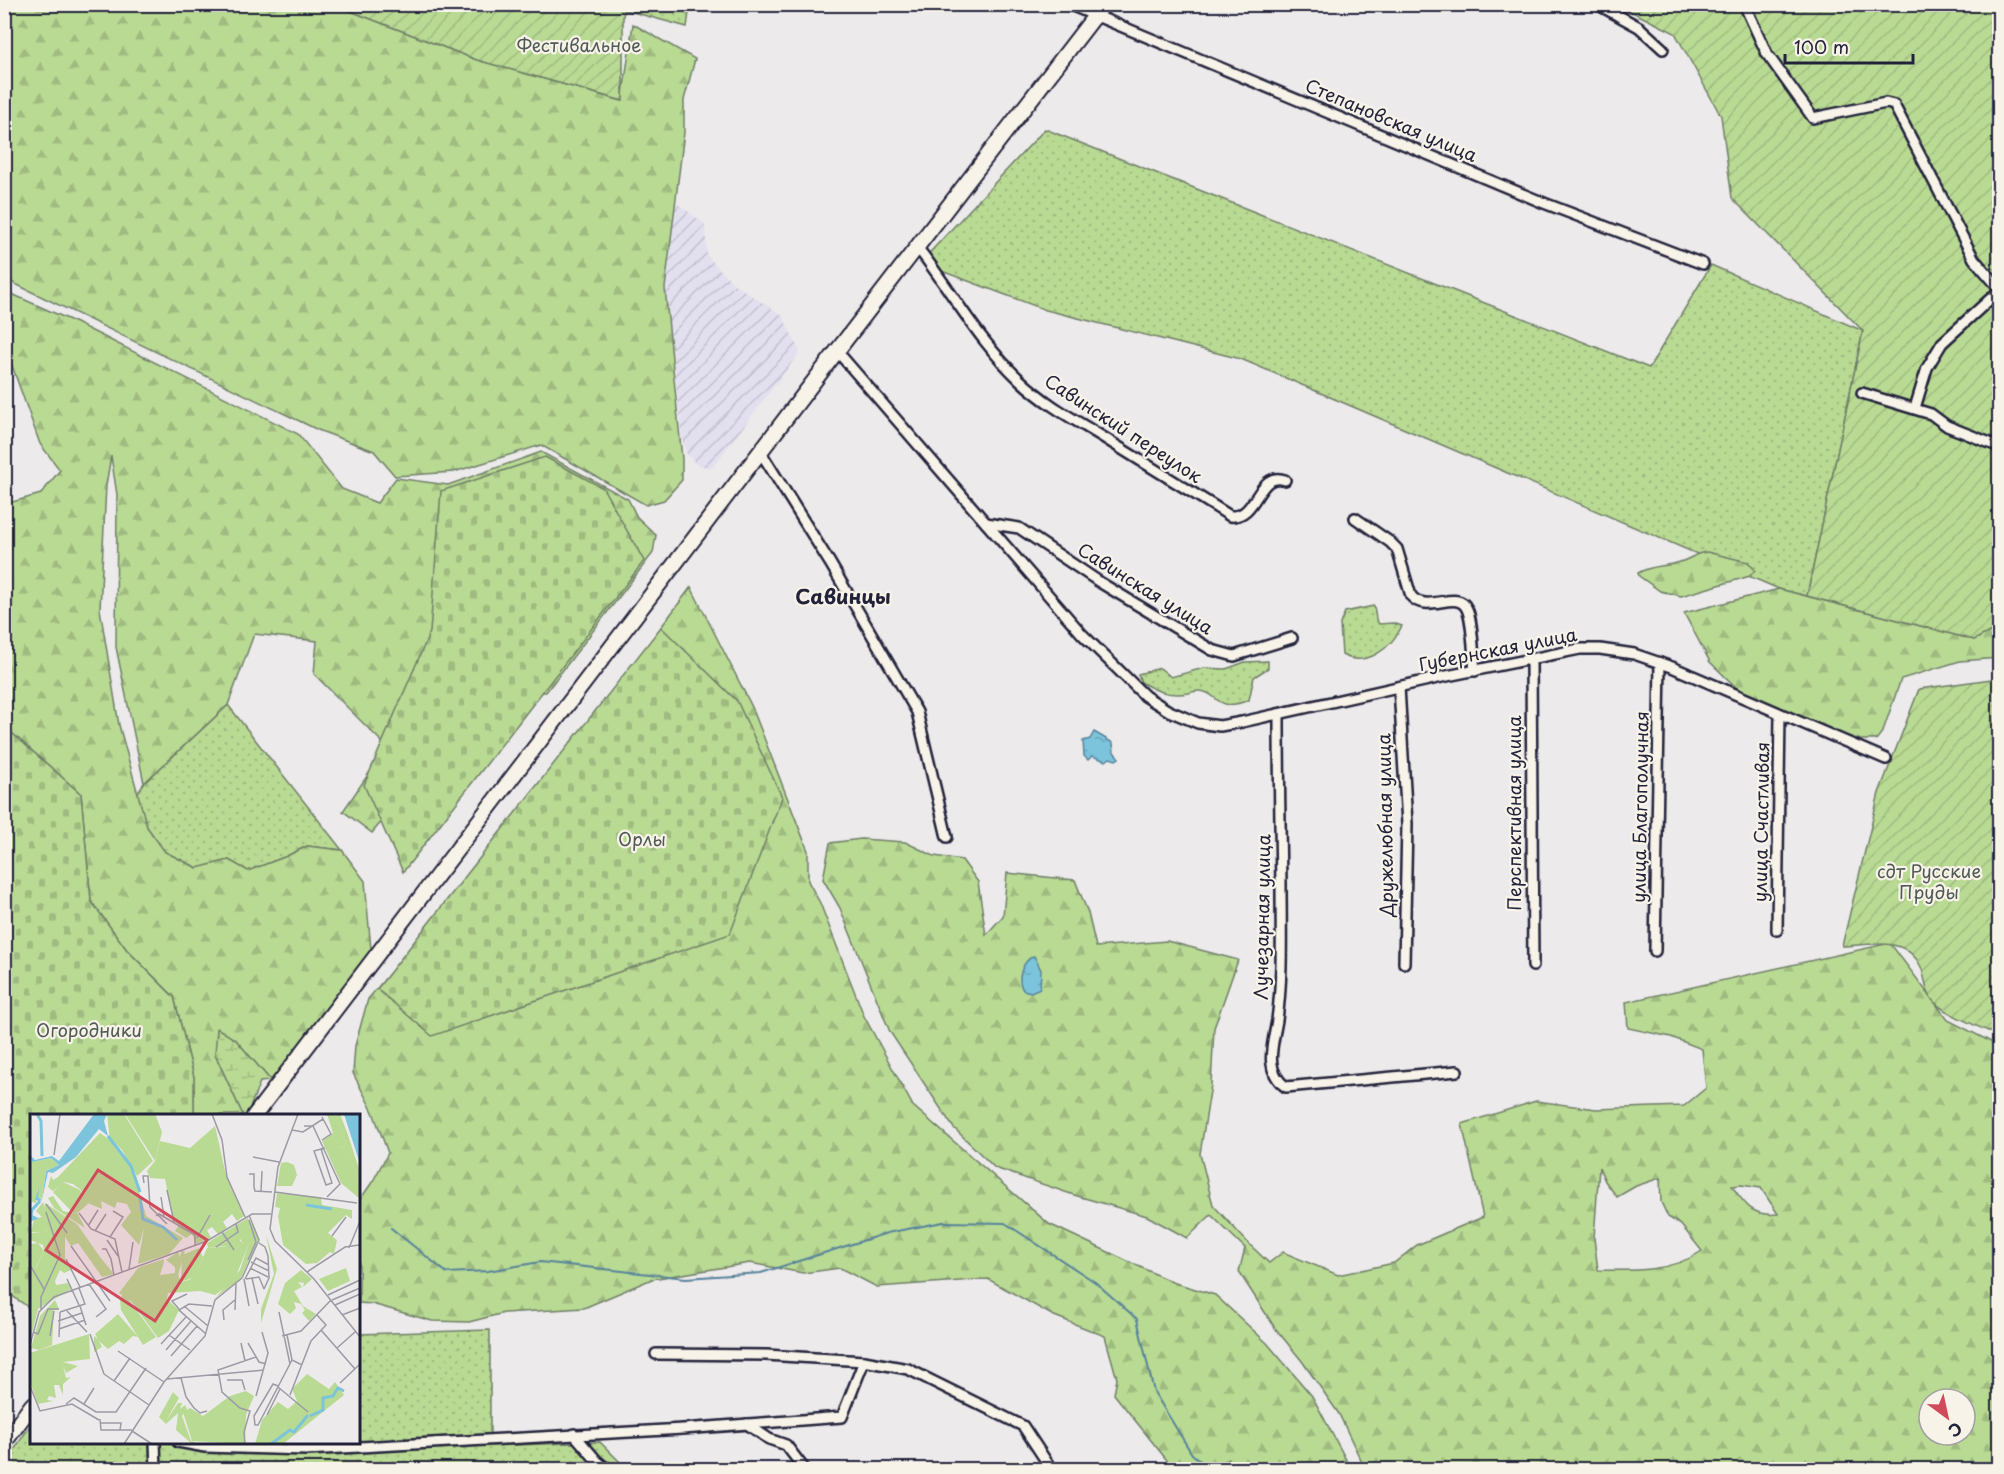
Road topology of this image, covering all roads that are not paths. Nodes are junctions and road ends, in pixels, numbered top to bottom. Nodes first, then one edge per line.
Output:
1 (1068, 4) edge
2 (1597, 4) edge
3 (1744, 4) edge
4 (1100, 10) edge
5 (1663, 49) dead end
6 (917, 247) junction
7 (1703, 264) dead end
8 (2000, 290) edge
9 (837, 351) junction
10 (1862, 393) dead end
11 (1915, 408) junction
12 (2000, 447) edge
13 (760, 452) junction
14 (1285, 480) dead end
15 (1355, 518) dead end
16 (986, 523) junction
17 (1292, 638) dead end
18 (1531, 659) junction
19 (1660, 663) junction
20 (1474, 670) junction
21 (1399, 687) junction
22 (1279, 714) junction
23 (1780, 714) junction
24 (1886, 759) dead end
25 (947, 837) dead end
26 (1777, 930) dead end
27 (1655, 951) dead end
28 (1404, 963) dead end
29 (1533, 966) dead end
30 (1457, 1071) dead end
31 (256, 1114) edge
32 (656, 1354) dead end
33 (864, 1361) junction
34 (30, 1408) edge
35 (747, 1424) junction
36 (573, 1434) junction
37 (4, 1443) edge
38 (155, 1444) edge
39 (183, 1444) edge
40 (156, 1470) edge
41 (608, 1470) edge
42 (805, 1470) edge
43 (1052, 1470) edge

1 - 4 street, Степановская улица
2 - 5 street
3 - 8 street
4 - 6 main road
4 - 7 street, Степановская улица
6 - 9 main road
6 - 14 street, Савинский переулок
8 - 11 street
9 - 13 main road
9 - 16 street, Губернская улица
10 - 11 street
11 - 12 street
13 - 25 street
13 - 31 main road
15 - 20 street
16 - 17 street, Савинская улица
16 - 22 street, Губернская улица
18 - 19 street, Губернская улица
18 - 20 street, Губернская улица
18 - 29 street, Перспективная улица
19 - 23 street, Губернская улица
19 - 27 street, улица Благополучная
20 - 21 street, Губернская улица
21 - 22 street, Губернская улица
21 - 28 street, Дружелюбная улица
22 - 30 street, Лучезарная улица
23 - 24 street, Губернская улица
23 - 26 street, улица Счастливая
32 - 33 street
33 - 35 street
33 - 43 street
34 - 37 main road
35 - 36 street
35 - 42 street
36 - 39 street
36 - 41 street
38 - 40 street

